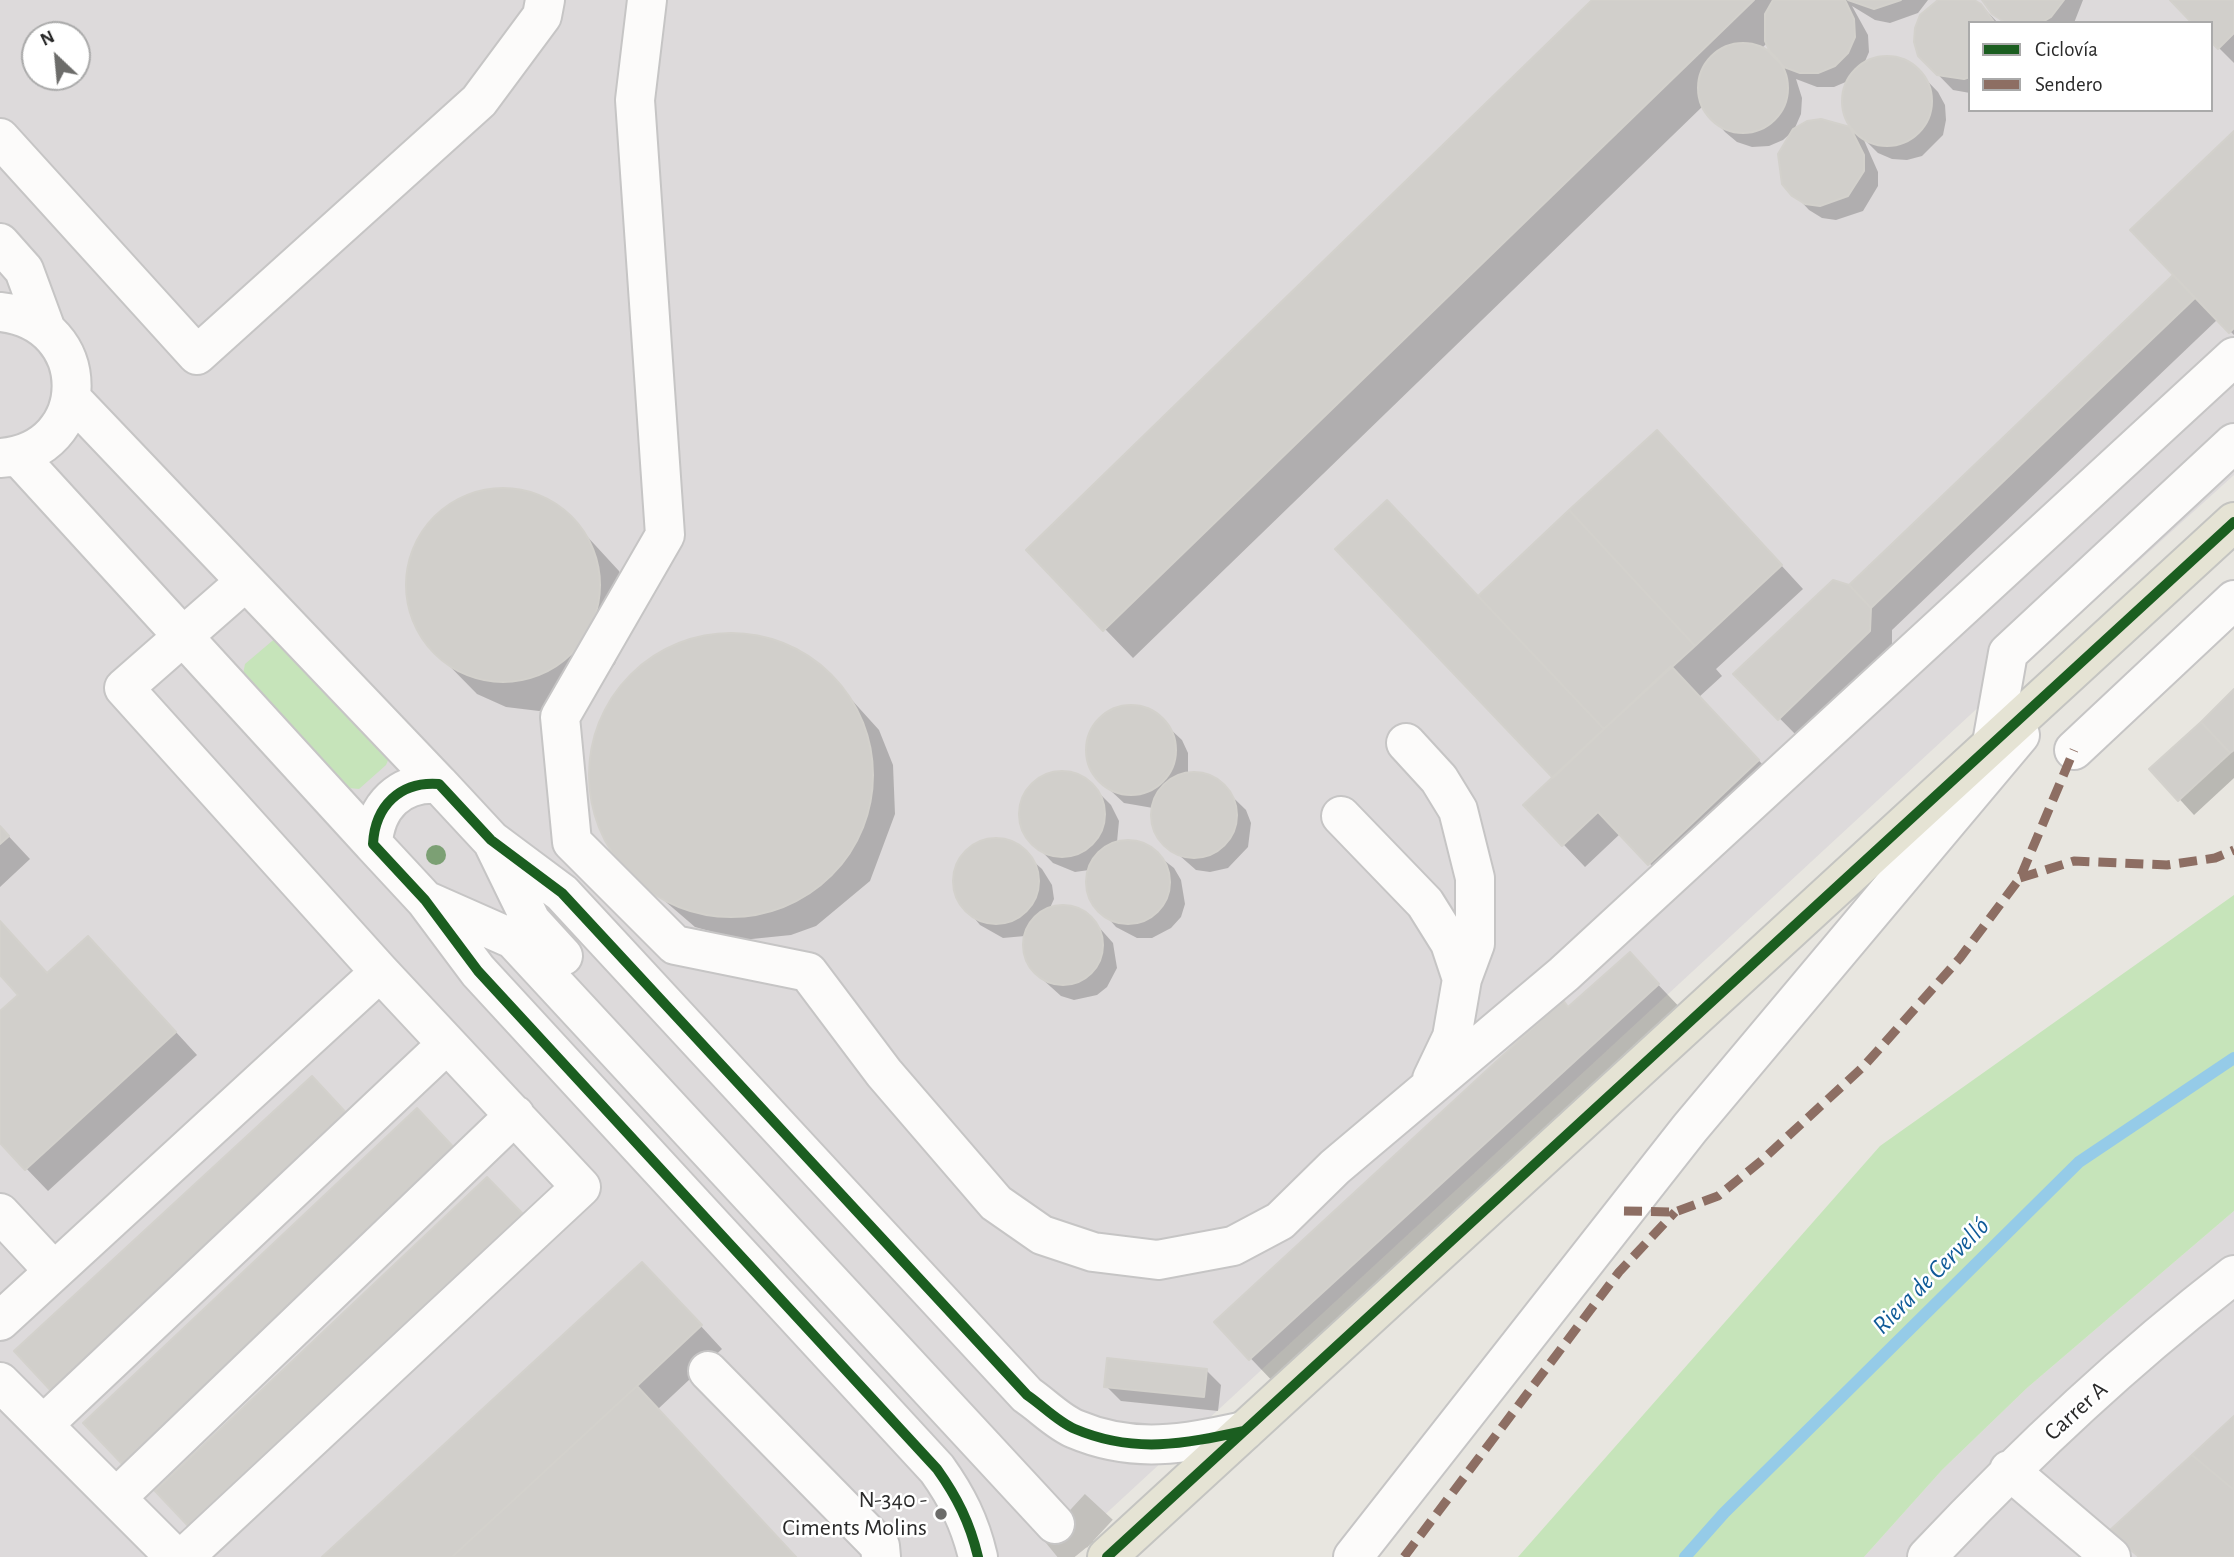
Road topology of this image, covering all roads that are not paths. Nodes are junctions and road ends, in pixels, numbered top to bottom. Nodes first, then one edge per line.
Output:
1 (545, 0) edge
2 (648, 0) edge
3 (0, 138) edge
4 (0, 243) edge
5 (0, 312) edge
6 (45, 327) junction
7 (2234, 357) edge
8 (71, 398) junction
9 (2234, 443) edge
10 (9, 457) edge
11 (2234, 522) edge
12 (245, 582) junction
13 (2234, 600) edge
14 (183, 635) junction
15 (2089, 654) junction
16 (1406, 743) dead end
17 (1992, 743) junction
18 (2074, 750) dead end
19 (439, 784) junction
20 (1341, 816) dead end
21 (491, 840) junction
22 (373, 844) junction
23 (425, 900) junction
24 (380, 972) junction
25 (1462, 979) junction
26 (447, 1044) junction
27 (1427, 1090) junction
28 (515, 1115) junction
29 (0, 1213) edge
30 (53, 1270) junction
31 (2234, 1275) edge
32 (0, 1321) edge
33 (708, 1371) dead end
34 (0, 1382) edge
35 (43, 1425) junction
36 (1244, 1431) junction
37 (2009, 1470) junction
38 (116, 1498) junction
39 (176, 1557) edge
40 (184, 1557) edge
41 (881, 1557) edge
42 (978, 1557) edge
43 (1107, 1557) edge
44 (1353, 1557) edge
45 (1927, 1557) edge
46 (2111, 1557) edge

1 - 3 street
2 - 27 street
4 - 6 street
5 - 6 street
6 - 8 street
7 - 27 street
8 - 10 street
8 - 12 street
9 - 17 street
10 - 14 street
11 - 15 main road
12 - 14 street
12 - 19 street
13 - 18 street
14 - 22 street
14 - 24 street
15 - 17 main road
15 - 44 street
16 - 25 street
17 - 36 main road
19 - 21 street
19 - 22 street
20 - 25 street
21 - 23 street
21 - 36 street
22 - 23 street
23 - 42 street
24 - 26 street
24 - 30 street
25 - 27 street
26 - 28 street
26 - 35 street
28 - 38 street
28 - 40 street
29 - 30 street
30 - 32 street
31 - 37 street, Carrer A
33 - 41 street
34 - 35 street
35 - 38 street
36 - 43 main road
37 - 45 street, Carrer A
37 - 46 street
38 - 39 street

